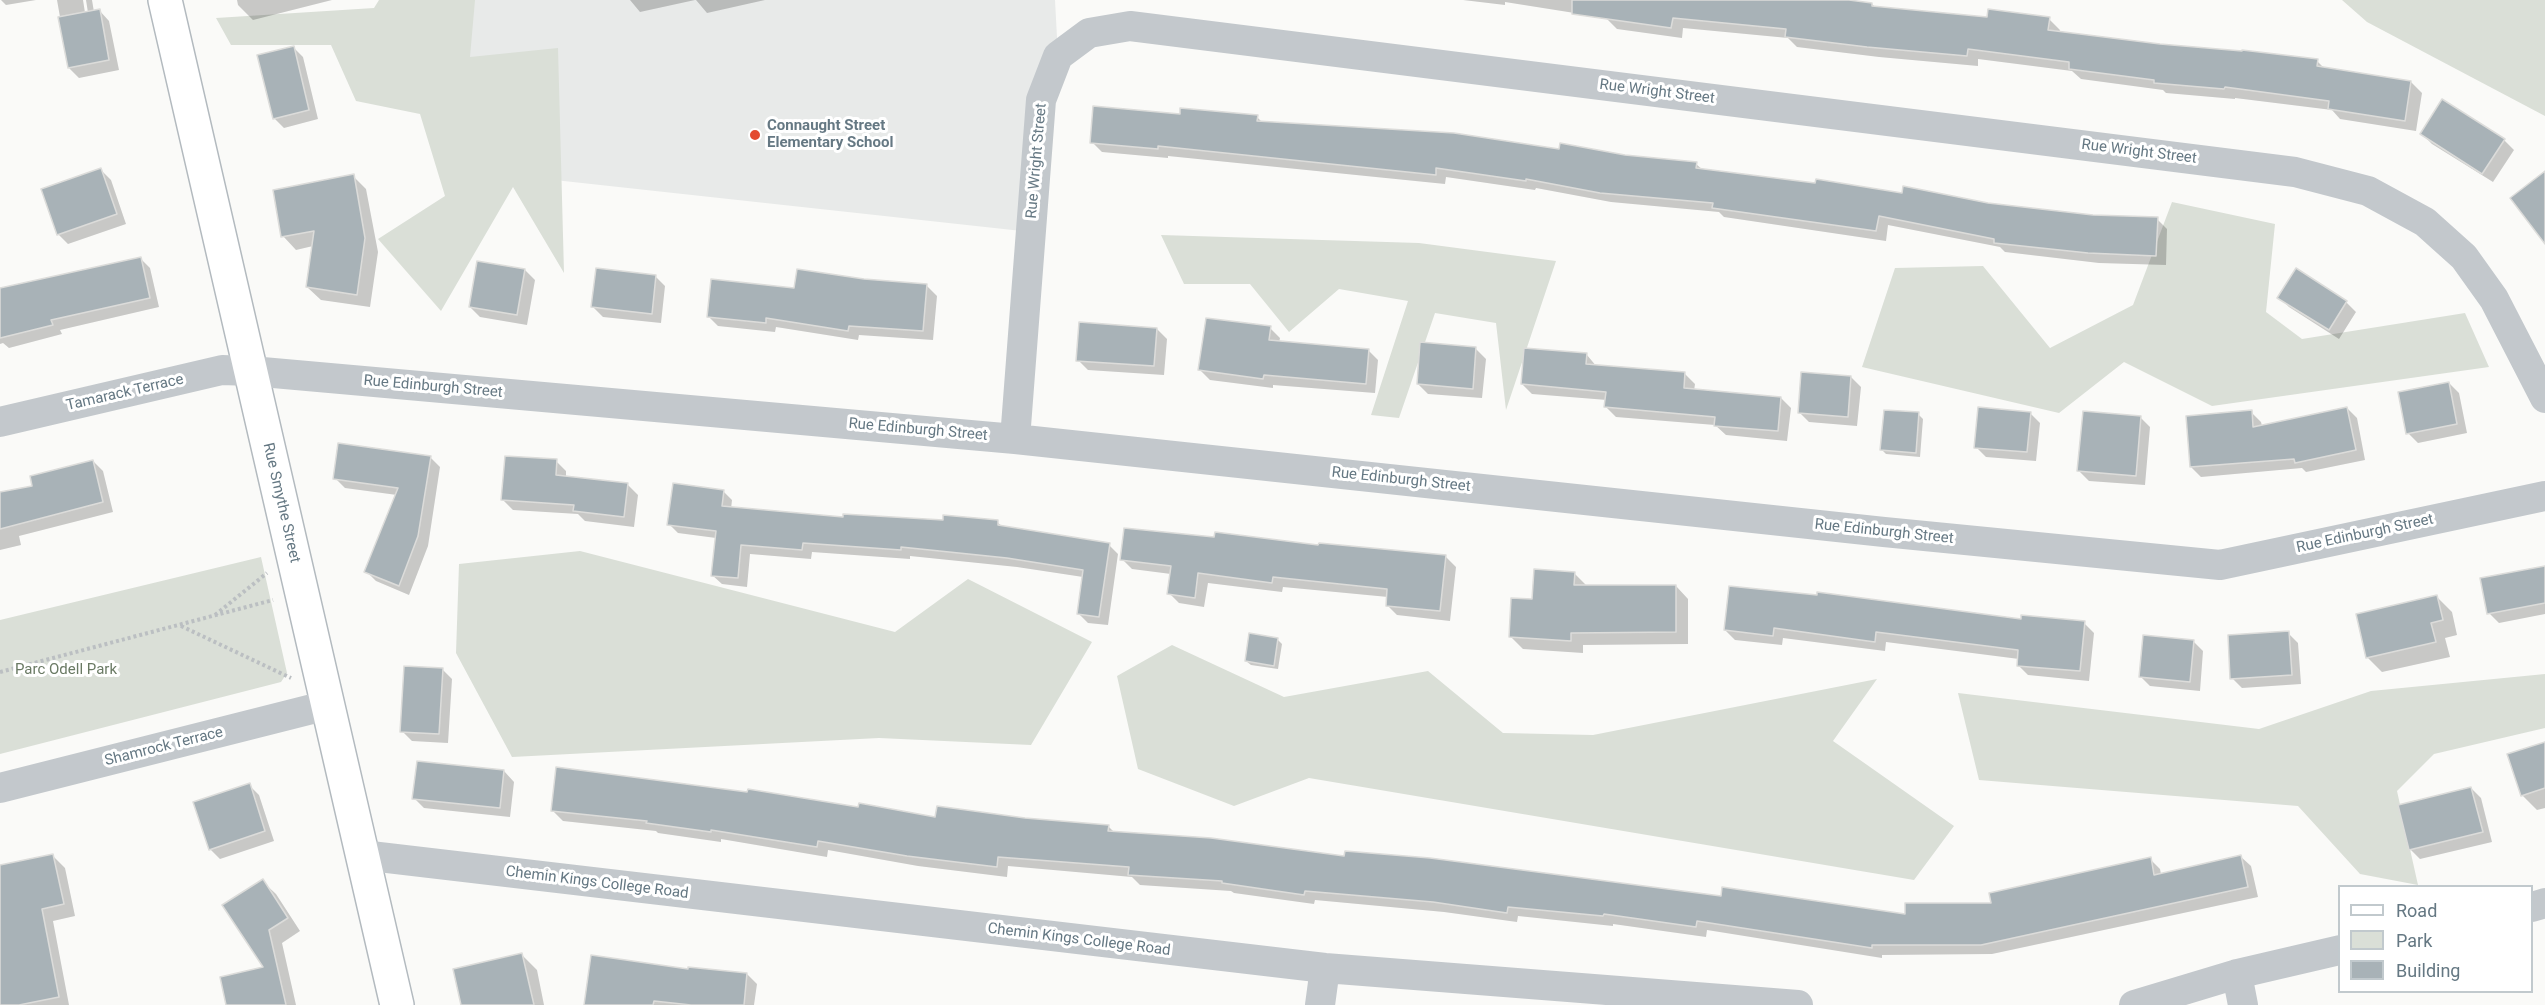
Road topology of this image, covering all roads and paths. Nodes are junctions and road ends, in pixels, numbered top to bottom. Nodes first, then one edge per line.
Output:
1 (165, 0) edge
2 (251, 371) junction
3 (2545, 398) edge
4 (0, 422) edge
5 (1015, 439) junction
6 (2545, 496) edge
7 (270, 571) dead end
8 (277, 599) dead end
9 (212, 617) junction
10 (180, 626) junction
11 (0, 672) edge
12 (296, 680) dead end
13 (328, 705) junction
14 (0, 788) edge
15 (362, 855) junction
16 (2338, 950) edge
17 (1325, 968) junction
18 (2236, 974) junction
19 (397, 1005) edge
20 (1320, 1005) edge
21 (1798, 1005) edge
22 (2134, 1005) edge
23 (2243, 1005) edge

1 - 2 main road, Rue Smythe Street
2 - 4 street, Tamarack Terrace
2 - 5 street, Rue Edinburgh Street
2 - 13 main road, Rue Smythe Street
3 - 5 street, Rue Wright Street
5 - 6 street, Rue Edinburgh Street
7 - 9 path
8 - 9 path
9 - 10 path
10 - 11 path
10 - 12 path
13 - 14 street, Shamrock Terrace
13 - 15 main road, Rue Smythe Street
15 - 17 street, Chemin Kings College Road
15 - 19 main road, Rue Smythe Street
16 - 18 street
17 - 20 street
17 - 21 street, Chemin Kings College Road
18 - 22 street
18 - 23 street

